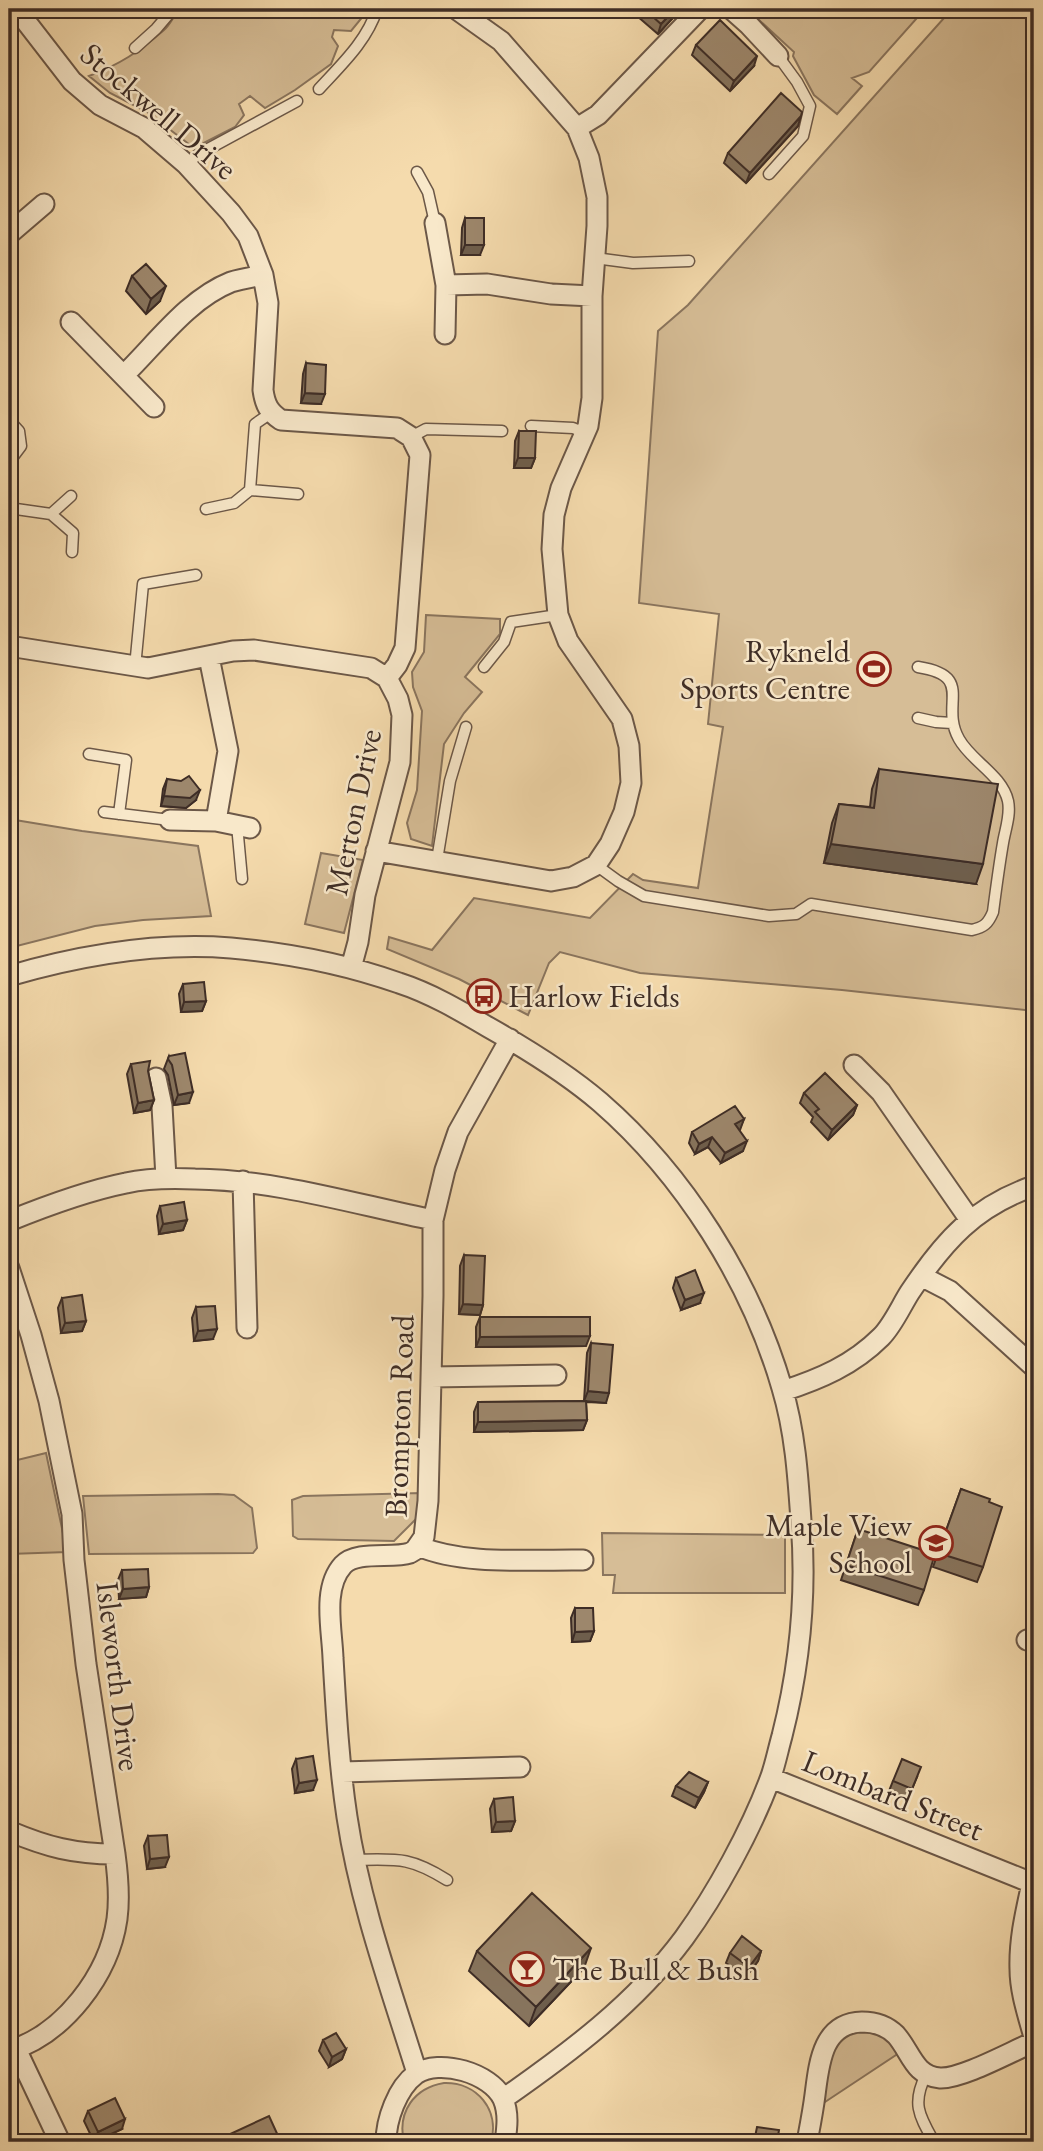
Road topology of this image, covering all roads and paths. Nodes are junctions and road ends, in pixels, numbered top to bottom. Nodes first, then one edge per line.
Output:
1 (12, 9) edge
2 (173, 9) edge
3 (377, 9) edge
4 (457, 9) edge
5 (700, 9) edge
6 (731, 9) edge
7 (135, 48) dead end
8 (778, 56) joint
9 (319, 89) dead end
10 (297, 101) dead end
11 (577, 128) junction
12 (186, 164) junction
13 (417, 172) dead end
14 (769, 174) dead end
15 (44, 204) dead end
16 (435, 223) joint
17 (9, 234) edge
18 (595, 258) junction
19 (689, 261) dead end
20 (263, 275) junction
21 (446, 285) junction
22 (592, 296) junction
23 (71, 322) dead end
24 (445, 334) dead end
25 (124, 375) junction
26 (154, 407) dead end
27 (271, 413) junction
28 (9, 420) edge
29 (531, 426) dead end
30 (502, 431) dead end
31 (585, 433) junction
32 (411, 436) junction
33 (9, 462) edge
34 (250, 490) junction
35 (298, 494) dead end
36 (71, 496) dead end
37 (9, 508) edge
38 (206, 509) dead end
39 (51, 514) junction
40 (72, 551) dead end
41 (196, 575) dead end
42 (558, 615) junction
43 (9, 646) edge
44 (209, 657) junction
45 (135, 667) junction
46 (484, 667) dead end
47 (918, 667) dead end
48 (387, 678) junction
49 (918, 718) dead end
50 (952, 723) junction
51 (466, 727) dead end
52 (89, 754) dead end
53 (104, 812) dead end
54 (119, 814) junction
55 (170, 820) joint
56 (216, 821) junction
57 (244, 827) joint
58 (376, 851) junction
59 (437, 859) junction
60 (596, 866) junction
61 (242, 879) dead end
62 (351, 968) junction
63 (9, 976) edge
64 (510, 1039) junction
65 (854, 1065) dead end
66 (156, 1078) dead end
67 (166, 1178) junction
68 (243, 1181) junction
69 (1034, 1186) edge
70 (433, 1220) junction
71 (970, 1220) junction
72 (9, 1221) edge
73 (9, 1268) edge
74 (921, 1276) junction
75 (247, 1328) dead end
76 (1034, 1367) edge
77 (556, 1375) dead end
78 (431, 1377) junction
79 (783, 1391) junction
80 (418, 1546) junction
81 (583, 1560) dead end
82 (520, 1768) dead end
83 (342, 1772) junction
84 (771, 1778) junction
85 (9, 1831) edge
86 (115, 1854) junction
87 (356, 1860) junction
88 (447, 1880) dead end
89 (1033, 1881) edge
90 (1034, 2040) edge
91 (13, 2050) edge
92 (417, 2073) junction
93 (926, 2075) junction
94 (503, 2099) junction
95 (60, 2142) edge
96 (386, 2142) edge
97 (505, 2142) edge
98 (807, 2142) edge
99 (934, 2142) edge

1 - 12 street, Stockwell Drive
2 - 7 lane
3 - 9 lane
4 - 11 street
5 - 11 street
6 - 8 street
8 - 14 lane
10 - 12 lane
11 - 18 street
12 - 20 street, Stockwell Drive
13 - 16 lane
15 - 17 street
16 - 21 street
18 - 19 lane
18 - 22 street
20 - 25 street
20 - 27 street, Stockwell Drive
21 - 22 street
21 - 24 street
22 - 31 street
23 - 25 street
25 - 26 street
27 - 32 street
27 - 34 lane
28 - 33 lane
29 - 31 lane
30 - 32 lane
31 - 42 street
32 - 48 street
34 - 35 lane
34 - 38 lane
36 - 39 lane
37 - 39 lane
39 - 40 lane
41 - 45 lane
42 - 46 lane
42 - 60 street
43 - 45 street
44 - 45 street
44 - 48 street
44 - 56 street
47 - 50 lane
48 - 58 street, Merton Drive
49 - 50 lane
50 - 60 lane
51 - 59 lane
52 - 54 lane
53 - 54 lane
54 - 55 lane
55 - 56 street
56 - 57 street
57 - 61 lane
58 - 59 street
58 - 62 street, Merton Drive
59 - 60 street
62 - 63 street
62 - 64 street
64 - 70 street, Brompton Road
64 - 79 street
65 - 71 street
66 - 67 street
67 - 68 street
67 - 72 street
68 - 70 street
68 - 75 street
69 - 71 street
70 - 78 street, Brompton Road
71 - 74 street
73 - 86 street, Isleworth Drive
74 - 76 street
74 - 79 street
77 - 78 street
78 - 80 street, Brompton Road
79 - 84 street
80 - 81 street
80 - 83 street, Brompton Road
82 - 83 street
83 - 87 street, Brompton Road
84 - 89 street, Lombard Street
84 - 94 street
85 - 86 street
86 - 91 street, Isleworth Drive
87 - 88 lane
87 - 92 street, Brompton Road
89 - 90 street
90 - 93 street
91 - 95 street
92 - 94 street
92 - 96 street
93 - 98 street
93 - 99 lane
94 - 97 street

